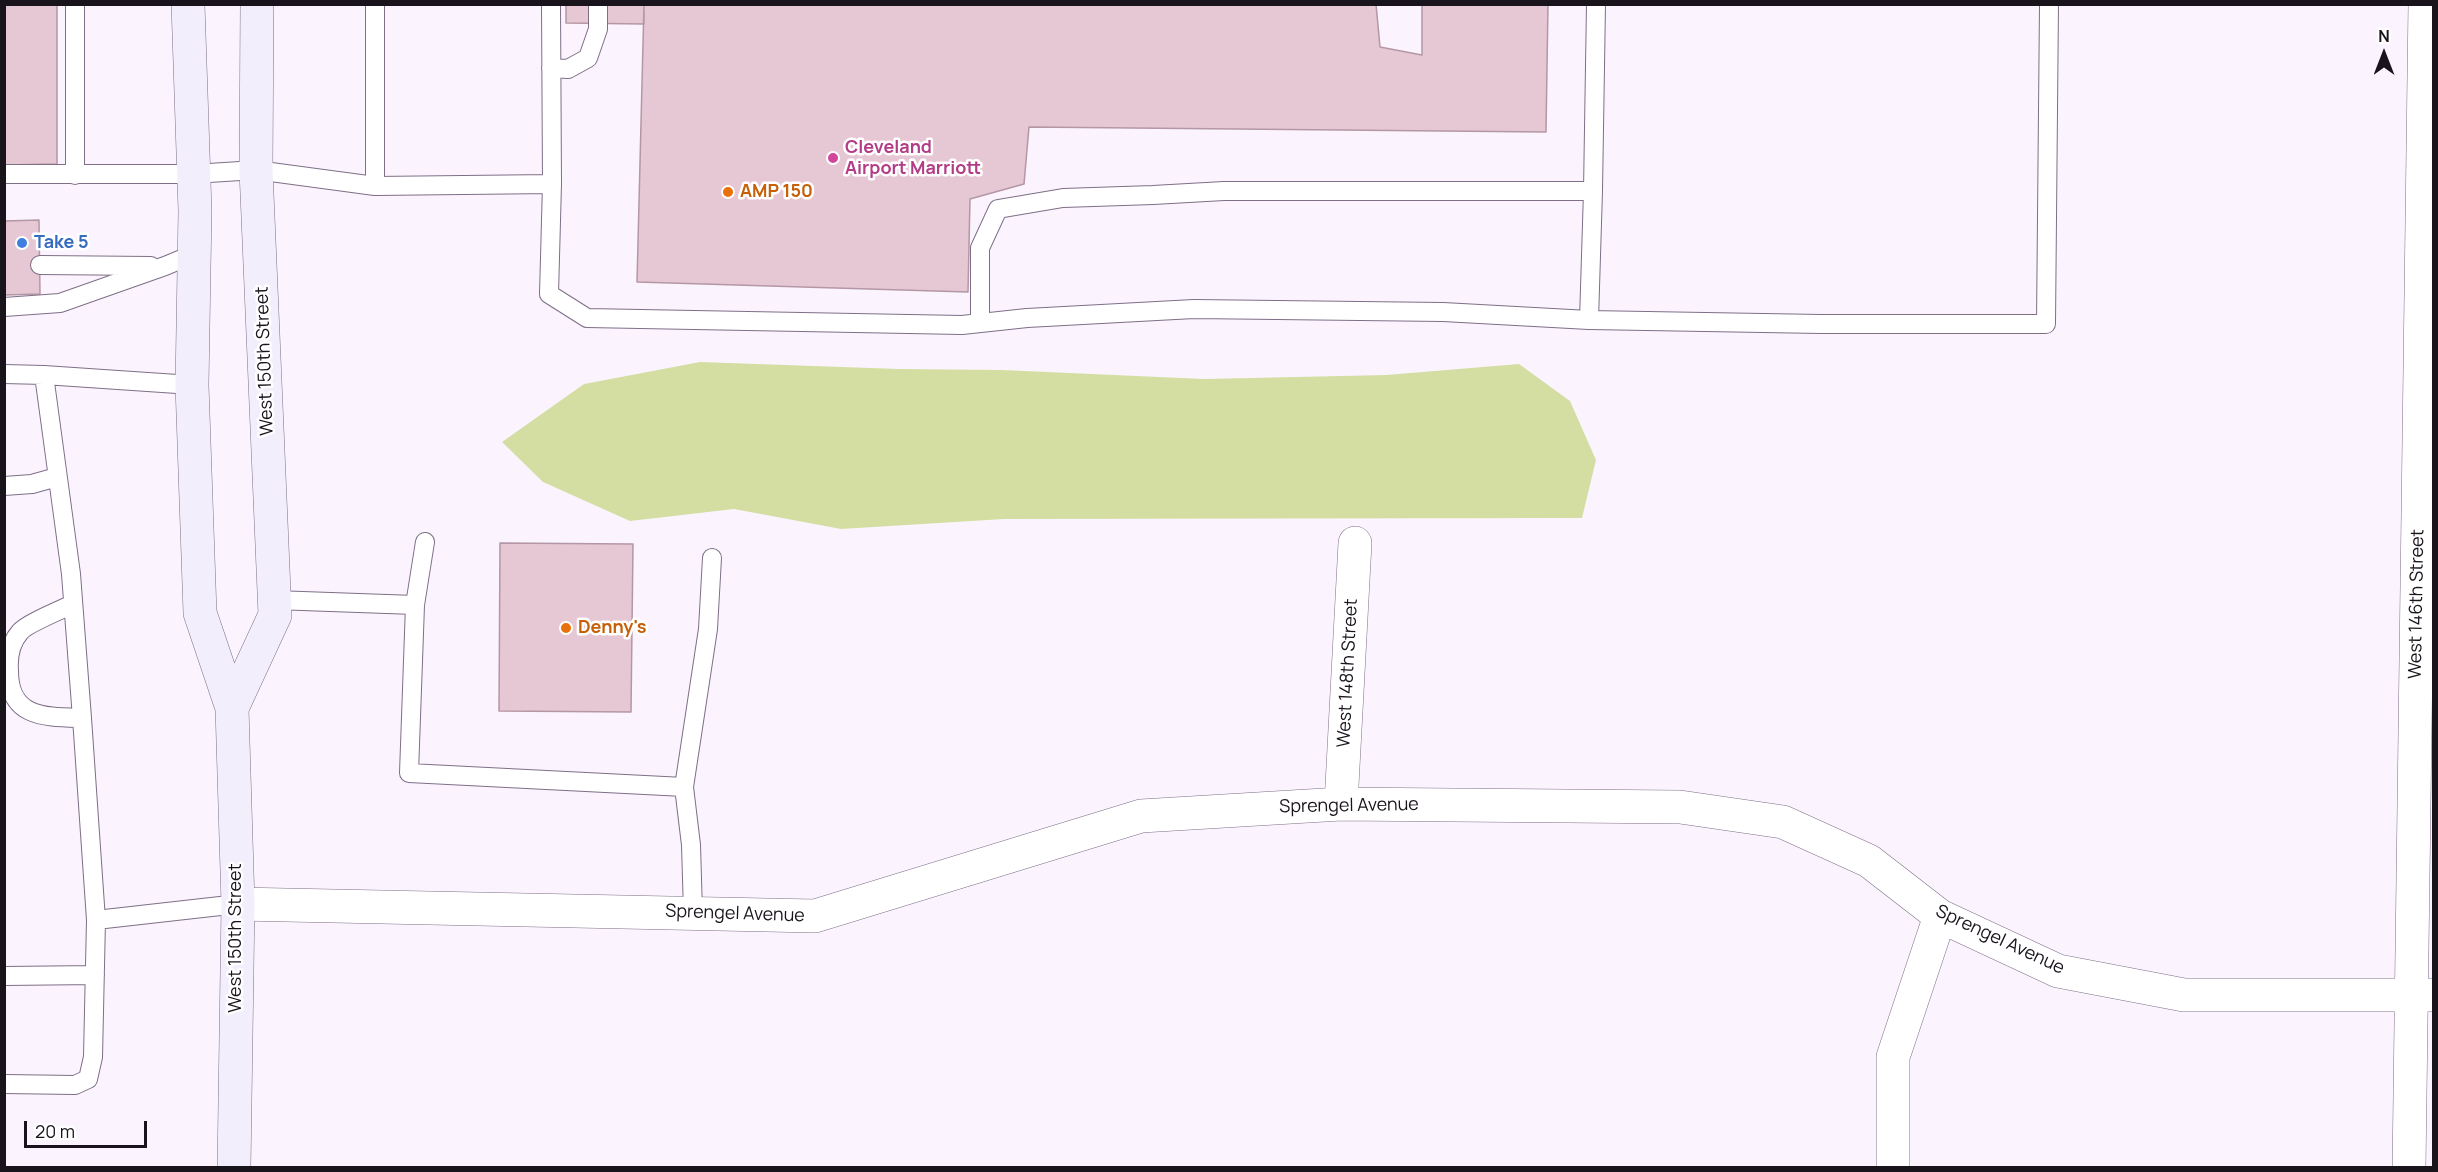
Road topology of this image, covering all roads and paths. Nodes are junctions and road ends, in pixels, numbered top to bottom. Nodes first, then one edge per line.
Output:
1 (75, 4) edge
2 (188, 4) edge
3 (257, 4) edge
4 (375, 4) edge
5 (551, 4) edge
6 (598, 4) edge
7 (1596, 4) edge
8 (2049, 4) edge
9 (2425, 4) edge
10 (551, 68) junction
11 (256, 170) junction
12 (4, 174) edge
13 (193, 174) junction
14 (75, 175) junction
15 (552, 184) junction
16 (375, 186) junction
17 (1593, 191) junction
18 (179, 260) junction
19 (40, 265) dead end
20 (4, 307) edge
21 (1589, 320) junction
22 (980, 322) junction
23 (4, 374) edge
24 (44, 375) junction
25 (192, 385) junction
26 (57, 477) junction
27 (4, 486) edge
28 (425, 542) dead end
29 (1355, 543) dead end
30 (712, 558) dead end
31 (274, 600) junction
32 (74, 604) junction
33 (415, 605) junction
34 (232, 708) junction
35 (82, 718) junction
36 (684, 787) junction
37 (1341, 804) junction
38 (238, 904) junction
39 (693, 912) junction
40 (1940, 916) junction
41 (96, 920) junction
42 (95, 975) junction
43 (4, 976) edge
44 (2422, 995) edge
45 (4, 1084) edge
46 (234, 1167) edge
47 (1893, 1167) edge
48 (2409, 1167) edge

1 - 14 lane
2 - 13 main road, West 150th Street
3 - 11 main road, West 150th Street
4 - 16 lane
5 - 10 lane
6 - 10 lane
7 - 17 lane
8 - 21 lane
9 - 44 street, West 146th Street
10 - 15 lane
11 - 13 lane
11 - 16 lane
11 - 31 main road, West 150th Street
12 - 14 lane
13 - 14 lane
13 - 18 main road, West 150th Street
15 - 16 lane
15 - 22 lane
17 - 21 lane
17 - 22 lane
18 - 19 lane
18 - 20 lane
18 - 25 main road, West 150th Street
21 - 22 lane
23 - 24 lane
24 - 25 lane
24 - 26 lane
25 - 34 main road, West 150th Street
26 - 27 lane
26 - 32 lane
28 - 33 lane
29 - 37 street, West 148th Street
30 - 36 lane
31 - 33 lane
31 - 34 main road, West 150th Street
32 - 35 lane
32 - 35 lane
33 - 36 lane
34 - 38 main road, West 150th Street
35 - 41 lane
36 - 39 lane
37 - 39 street, Sprengel Avenue
37 - 40 street, Sprengel Avenue
38 - 39 street, Sprengel Avenue
38 - 41 lane
38 - 46 main road, West 150th Street
40 - 44 street, Sprengel Avenue
40 - 47 street
41 - 42 lane
42 - 43 lane
42 - 45 lane
44 - 48 street, West 146th Street

